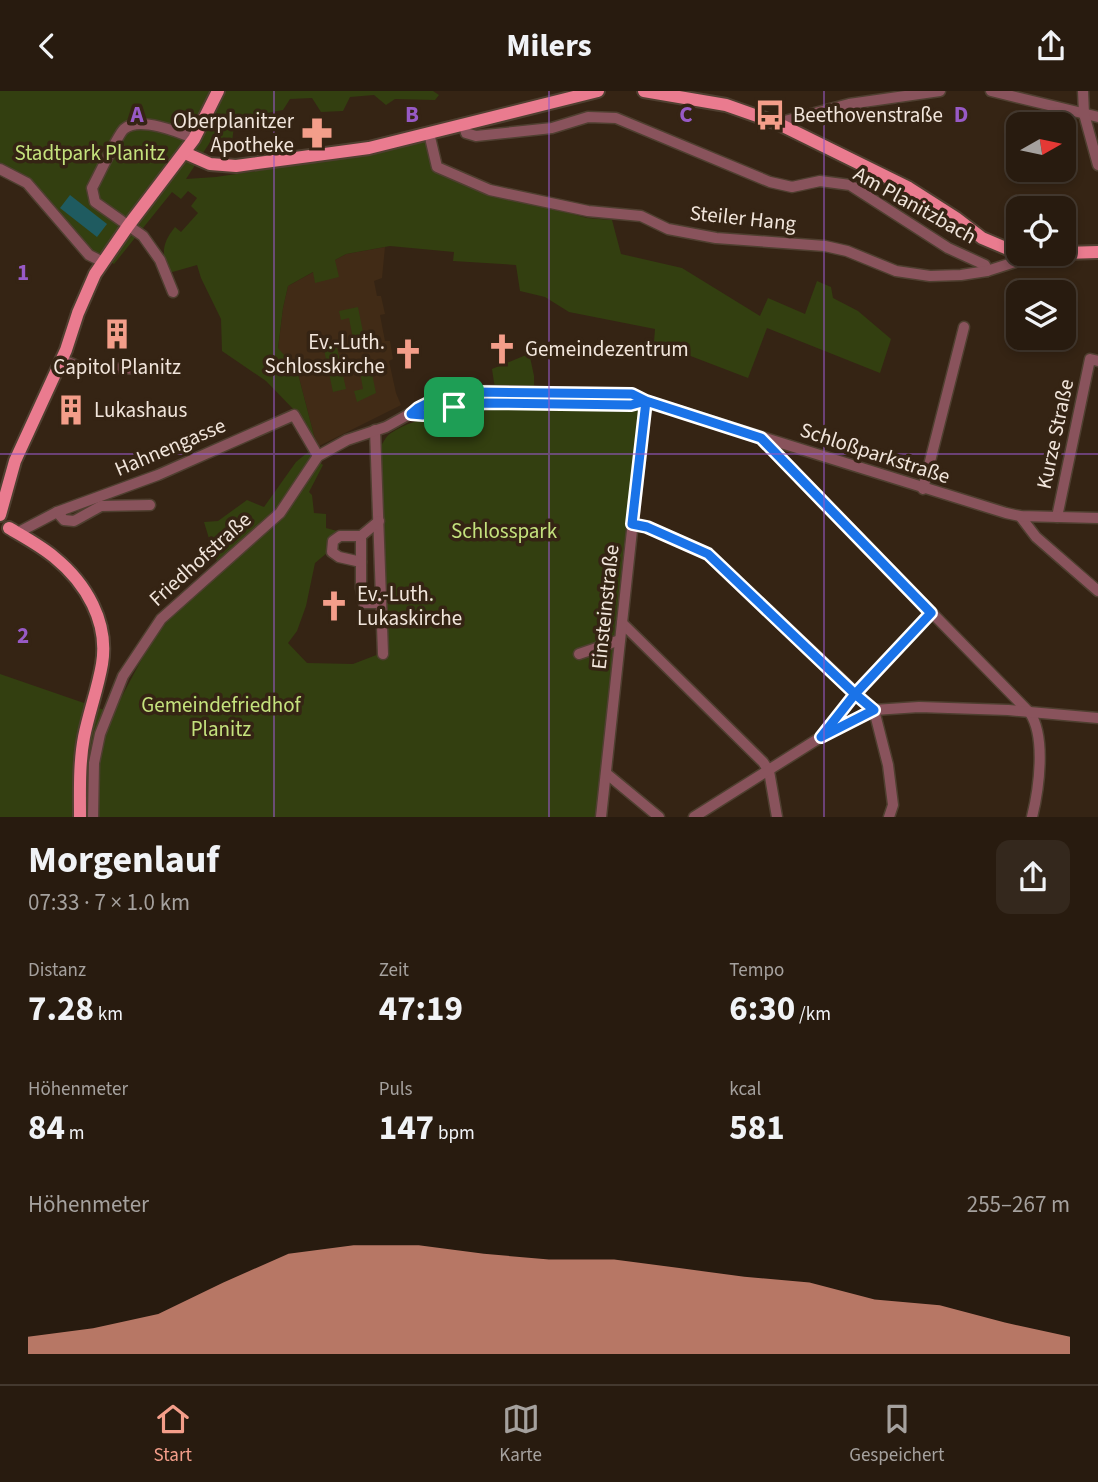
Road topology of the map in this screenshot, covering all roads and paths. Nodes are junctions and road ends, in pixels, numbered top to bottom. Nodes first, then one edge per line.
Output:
1 (218, 91) edge
2 (598, 91) edge
3 (644, 91) edge
4 (940, 91) edge
5 (991, 91) edge
6 (1083, 91) edge
7 (1084, 114) junction
8 (1098, 117) edge
9 (777, 123) junction
10 (464, 125) junction
11 (429, 133) junction
12 (194, 139) junction
13 (185, 153) junction
14 (1098, 165) edge
15 (0, 169) edge
16 (128, 226) junction
17 (155, 234) dead end
18 (143, 236) junction
19 (1006, 248) edge
20 (1098, 252) edge
21 (1076, 253) edge
22 (103, 262) junction
23 (1006, 265) edge
24 (987, 271) junction
25 (173, 292) dead end
26 (964, 327) dead end
27 (63, 355) junction
28 (1094, 360) edge
29 (161, 369) dead end
30 (646, 401) junction
31 (383, 430) junction
32 (761, 438) junction
33 (318, 456) junction
34 (14, 464) junction
35 (0, 482) edge
36 (923, 489) junction
37 (150, 505) dead end
38 (57, 512) junction
39 (0, 516) edge
40 (1020, 516) junction
41 (1057, 517) junction
42 (1098, 518) edge
43 (379, 521) junction
44 (632, 524) junction
45 (9, 533) edge
46 (361, 536) junction
47 (361, 562) junction
48 (1098, 591) edge
49 (381, 603) junction
50 (931, 613) junction
51 (622, 623) junction
52 (620, 640) junction
53 (383, 654) dead end
54 (579, 654) dead end
55 (855, 694) junction
56 (874, 710) junction
57 (1030, 713) junction
58 (1098, 718) edge
59 (821, 737) junction
60 (769, 771) junction
61 (607, 774) junction
62 (80, 817) edge
63 (93, 817) edge
64 (601, 817) edge
65 (659, 817) edge
66 (694, 817) edge
67 (777, 817) edge
68 (889, 817) edge
69 (1032, 817) edge

1 - 12 main road
2 - 10 main road
3 - 9 main road
4 - 9 street
5 - 7 street
6 - 7 street
7 - 8 street
7 - 14 street
9 - 19 main road
10 - 11 main road
10 - 24 street, Am Planitzbach
11 - 13 main road
11 - 24 street, Steiler Hang
12 - 13 main road
12 - 16 street
13 - 16 main road
15 - 22 street
16 - 18 street
16 - 22 main road
17 - 18 street
18 - 25 street
20 - 21 main road
22 - 27 main road
23 - 24 street, Steiler Hang
26 - 36 street
27 - 29 street
27 - 34 main road
28 - 41 street, Kurze Straße
30 - 31 street, Schloßparkstraße
30 - 32 street, Schloßparkstraße
30 - 44 street, Einsteinstraße
31 - 33 street, Schloßparkstraße
31 - 43 street
32 - 36 street, Schloßparkstraße
32 - 50 street
33 - 38 street, Hahnengasse
33 - 63 street, Friedhofstraße
34 - 35 main road
34 - 39 main road
36 - 40 street, Schloßparkstraße
37 - 38 street
38 - 45 street, Hahnengasse
39 - 45 main road
40 - 41 street, Schloßparkstraße
40 - 48 street
41 - 42 street, Schloßparkstraße
43 - 46 street
43 - 49 street
44 - 51 street, Einsteinstraße
44 - 55 street
45 - 62 main road
46 - 47 street
46 - 47 street
47 - 49 street
49 - 53 street
50 - 55 street
50 - 57 street
51 - 52 street, Einsteinstraße
51 - 60 street
52 - 54 street
52 - 61 street, Einsteinstraße
55 - 56 street
55 - 59 street
56 - 57 street
56 - 59 street
56 - 68 street
57 - 58 street
57 - 69 street
59 - 60 street
60 - 66 street
60 - 67 street
61 - 64 street, Einsteinstraße
61 - 65 street

